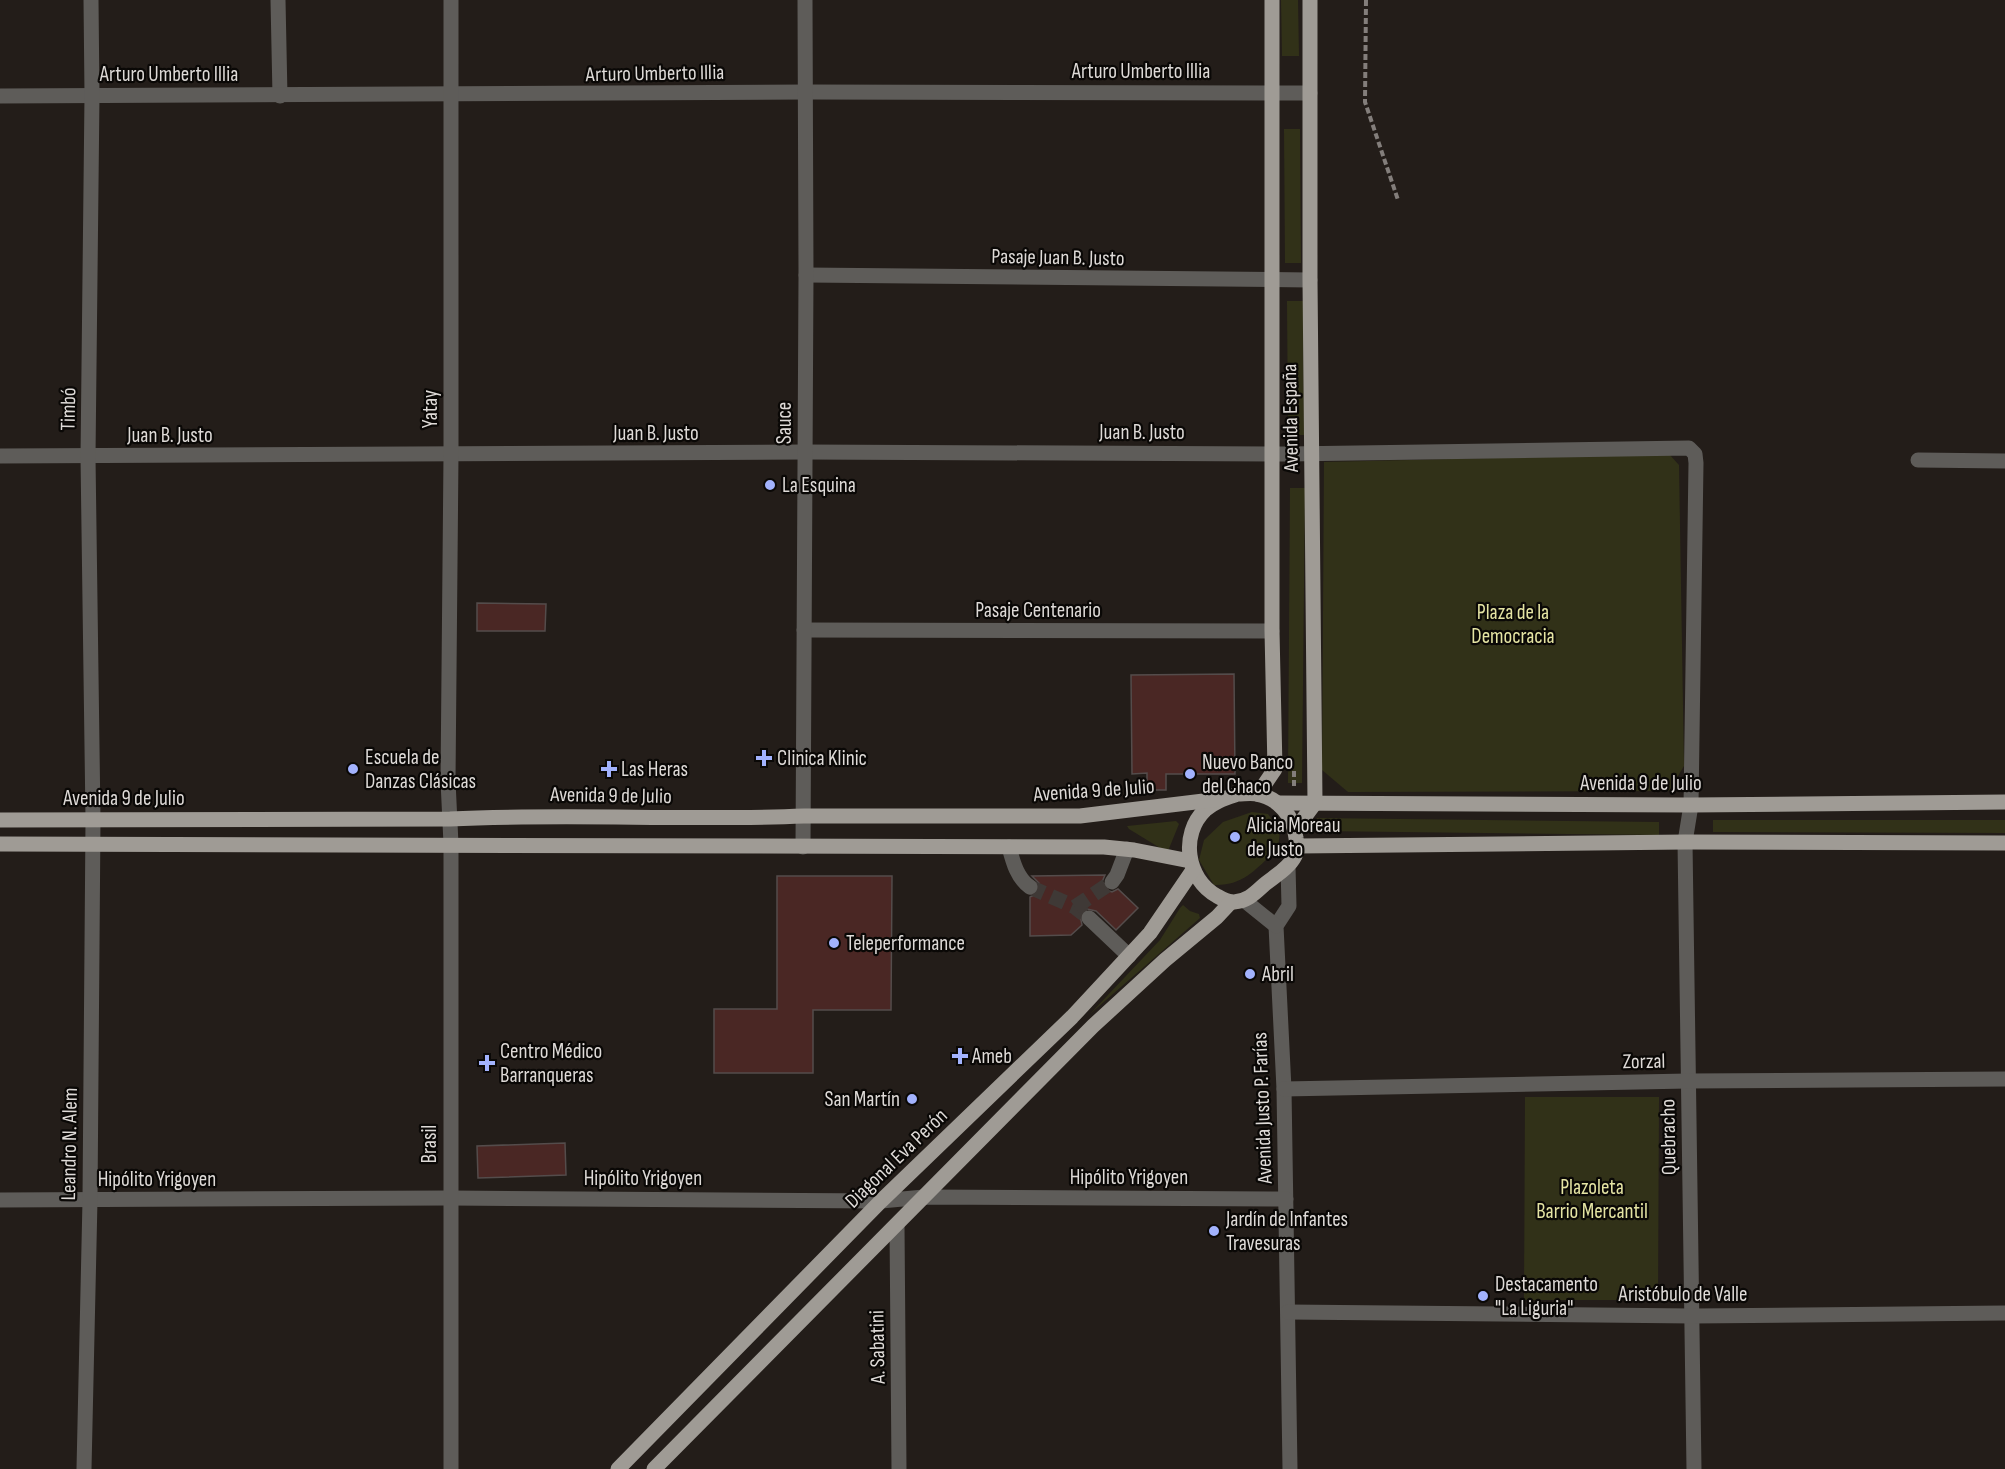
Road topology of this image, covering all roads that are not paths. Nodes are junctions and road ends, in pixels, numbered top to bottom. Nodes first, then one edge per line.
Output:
1 (91, 0) edge
2 (278, 0) edge
3 (451, 0) edge
4 (805, 0) edge
5 (1272, 0) edge
6 (1310, 0) edge
7 (806, 92) junction
8 (1271, 93) junction
9 (1310, 93) junction
10 (92, 95) junction
11 (452, 95) junction
12 (0, 96) edge
13 (280, 96) junction
14 (806, 275) junction
15 (1271, 280) junction
16 (1310, 280) junction
17 (805, 452) junction
18 (1312, 452) junction
19 (1271, 453) junction
20 (451, 455) junction
21 (0, 456) edge
22 (88, 457) junction
23 (1918, 460) dead end
24 (2005, 461) edge
25 (804, 630) junction
26 (1272, 631) junction
27 (1258, 794) junction
28 (1220, 799) junction
29 (2005, 802) edge
30 (1278, 803) junction
31 (1315, 803) junction
32 (1690, 805) junction
33 (804, 816) junction
34 (93, 819) junction
35 (450, 819) junction
36 (0, 820) edge
37 (1295, 830) junction
38 (1685, 842) junction
39 (93, 843) junction
40 (2005, 843) edge
41 (0, 844) edge
42 (451, 844) junction
43 (1297, 846) junction
44 (803, 847) junction
45 (1009, 847) junction
46 (1127, 849) junction
47 (1192, 865) junction
48 (1288, 866) junction
49 (1112, 882) tunnel mouth
50 (1030, 887) tunnel mouth
51 (1238, 901) junction
52 (1089, 918) tunnel mouth
53 (1276, 926) junction
54 (1129, 956) junction
55 (2005, 1079) edge
56 (1688, 1081) junction
57 (1284, 1089) junction
58 (924, 1197) junction
59 (450, 1198) junction
60 (1286, 1199) junction
61 (0, 1200) edge
62 (90, 1200) junction
63 (881, 1200) junction
64 (897, 1225) junction
65 (1288, 1312) junction
66 (2005, 1313) edge
67 (1693, 1316) junction
68 (84, 1469) edge
69 (451, 1469) edge
70 (618, 1469) edge
71 (654, 1469) edge
72 (899, 1469) edge
73 (1290, 1469) edge
74 (1694, 1469) edge

1 - 10 street, Timbó
2 - 13 street
3 - 11 street, Yatay
4 - 7 street, Sauce
5 - 8 main road, Avenida España
6 - 9 main road, Avenida España
7 - 8 street, Arturo Umberto Illia
7 - 11 street, Arturo Umberto Illia
7 - 14 street, Sauce
8 - 9 street, Arturo Umberto Illia
8 - 15 main road, Avenida España
9 - 16 main road, Avenida España
10 - 12 street, Arturo Umberto Illia
10 - 13 street, Arturo Umberto Illia
10 - 22 street, Timbó
11 - 13 street, Arturo Umberto Illia
11 - 20 street, Yatay
14 - 15 street, Pasaje Juan B. Justo
14 - 17 street, Sauce
15 - 16 street, Pasaje Juan B. Justo
15 - 19 main road, Avenida España
16 - 18 main road, Avenida España
17 - 19 street, Juan B. Justo
17 - 20 street, Juan B. Justo
17 - 25 street, Sauce
18 - 19 street, Juan B. Justo
18 - 31 main road, Avenida España
18 - 32 street, Juan B. Justo
19 - 26 main road, Avenida España
20 - 22 street, Juan B. Justo
20 - 35 street, Yatay
21 - 22 street, Juan B. Justo
22 - 34 street, Timbó
23 - 24 street
25 - 26 street, Pasaje Centenario
25 - 33 street, Sauce
26 - 27 main road, Avenida España
27 - 28 main road
27 - 30 main road
28 - 33 main road, Avenida 9 de Julio
28 - 47 main road
29 - 32 main road, Avenida 9 de Julio
30 - 31 main road, Avenida 9 de Julio
30 - 37 main road
31 - 32 main road, Avenida 9 de Julio
31 - 37 main road
32 - 38 street, Quebracho
33 - 35 main road, Avenida 9 de Julio
33 - 44 street, Sauce
34 - 35 main road, Avenida 9 de Julio
34 - 36 main road, Avenida 9 de Julio
34 - 39 street, Leandro N. Alem
35 - 42 street, Brasil
37 - 43 main road
38 - 40 main road
38 - 43 main road
38 - 56 street, Quebracho
39 - 41 main road
39 - 42 main road
39 - 62 street, Leandro N. Alem
42 - 44 main road
42 - 59 street, Brasil
43 - 48 main road
44 - 45 main road
45 - 46 main road
45 - 50 street
46 - 47 main road
46 - 49 street
47 - 51 main road
47 - 54 main road, Diagonal Eva Perón
48 - 51 main road
48 - 53 street, Avenida Justo P. Farías
51 - 53 street
51 - 58 main road
52 - 54 street
53 - 57 street, Avenida Justo P. Farías
54 - 63 main road, Diagonal Eva Perón
55 - 56 street, Zorzal
56 - 57 street, Zorzal
56 - 67 street, Quebracho
57 - 60 street, Avenida Justo P. Farías
58 - 60 street, Hipólito Yrigoyen
58 - 63 street, Hipólito Yrigoyen
58 - 64 main road
59 - 62 street, Hipólito Yrigoyen
59 - 63 street, Hipólito Yrigoyen
59 - 69 street, Brasil
60 - 65 street, Avenida Justo P. Farías
61 - 62 street, Hipólito Yrigoyen
62 - 68 street, Leandro N. Alem
63 - 70 main road, Diagonal Eva Perón
64 - 71 main road
64 - 72 street, A. Sabatini
65 - 67 street, Aristóbulo de Valle
65 - 73 street, Avenida Justo P. Farías
66 - 67 street, Aristóbulo de Valle
67 - 74 street, Quebracho

